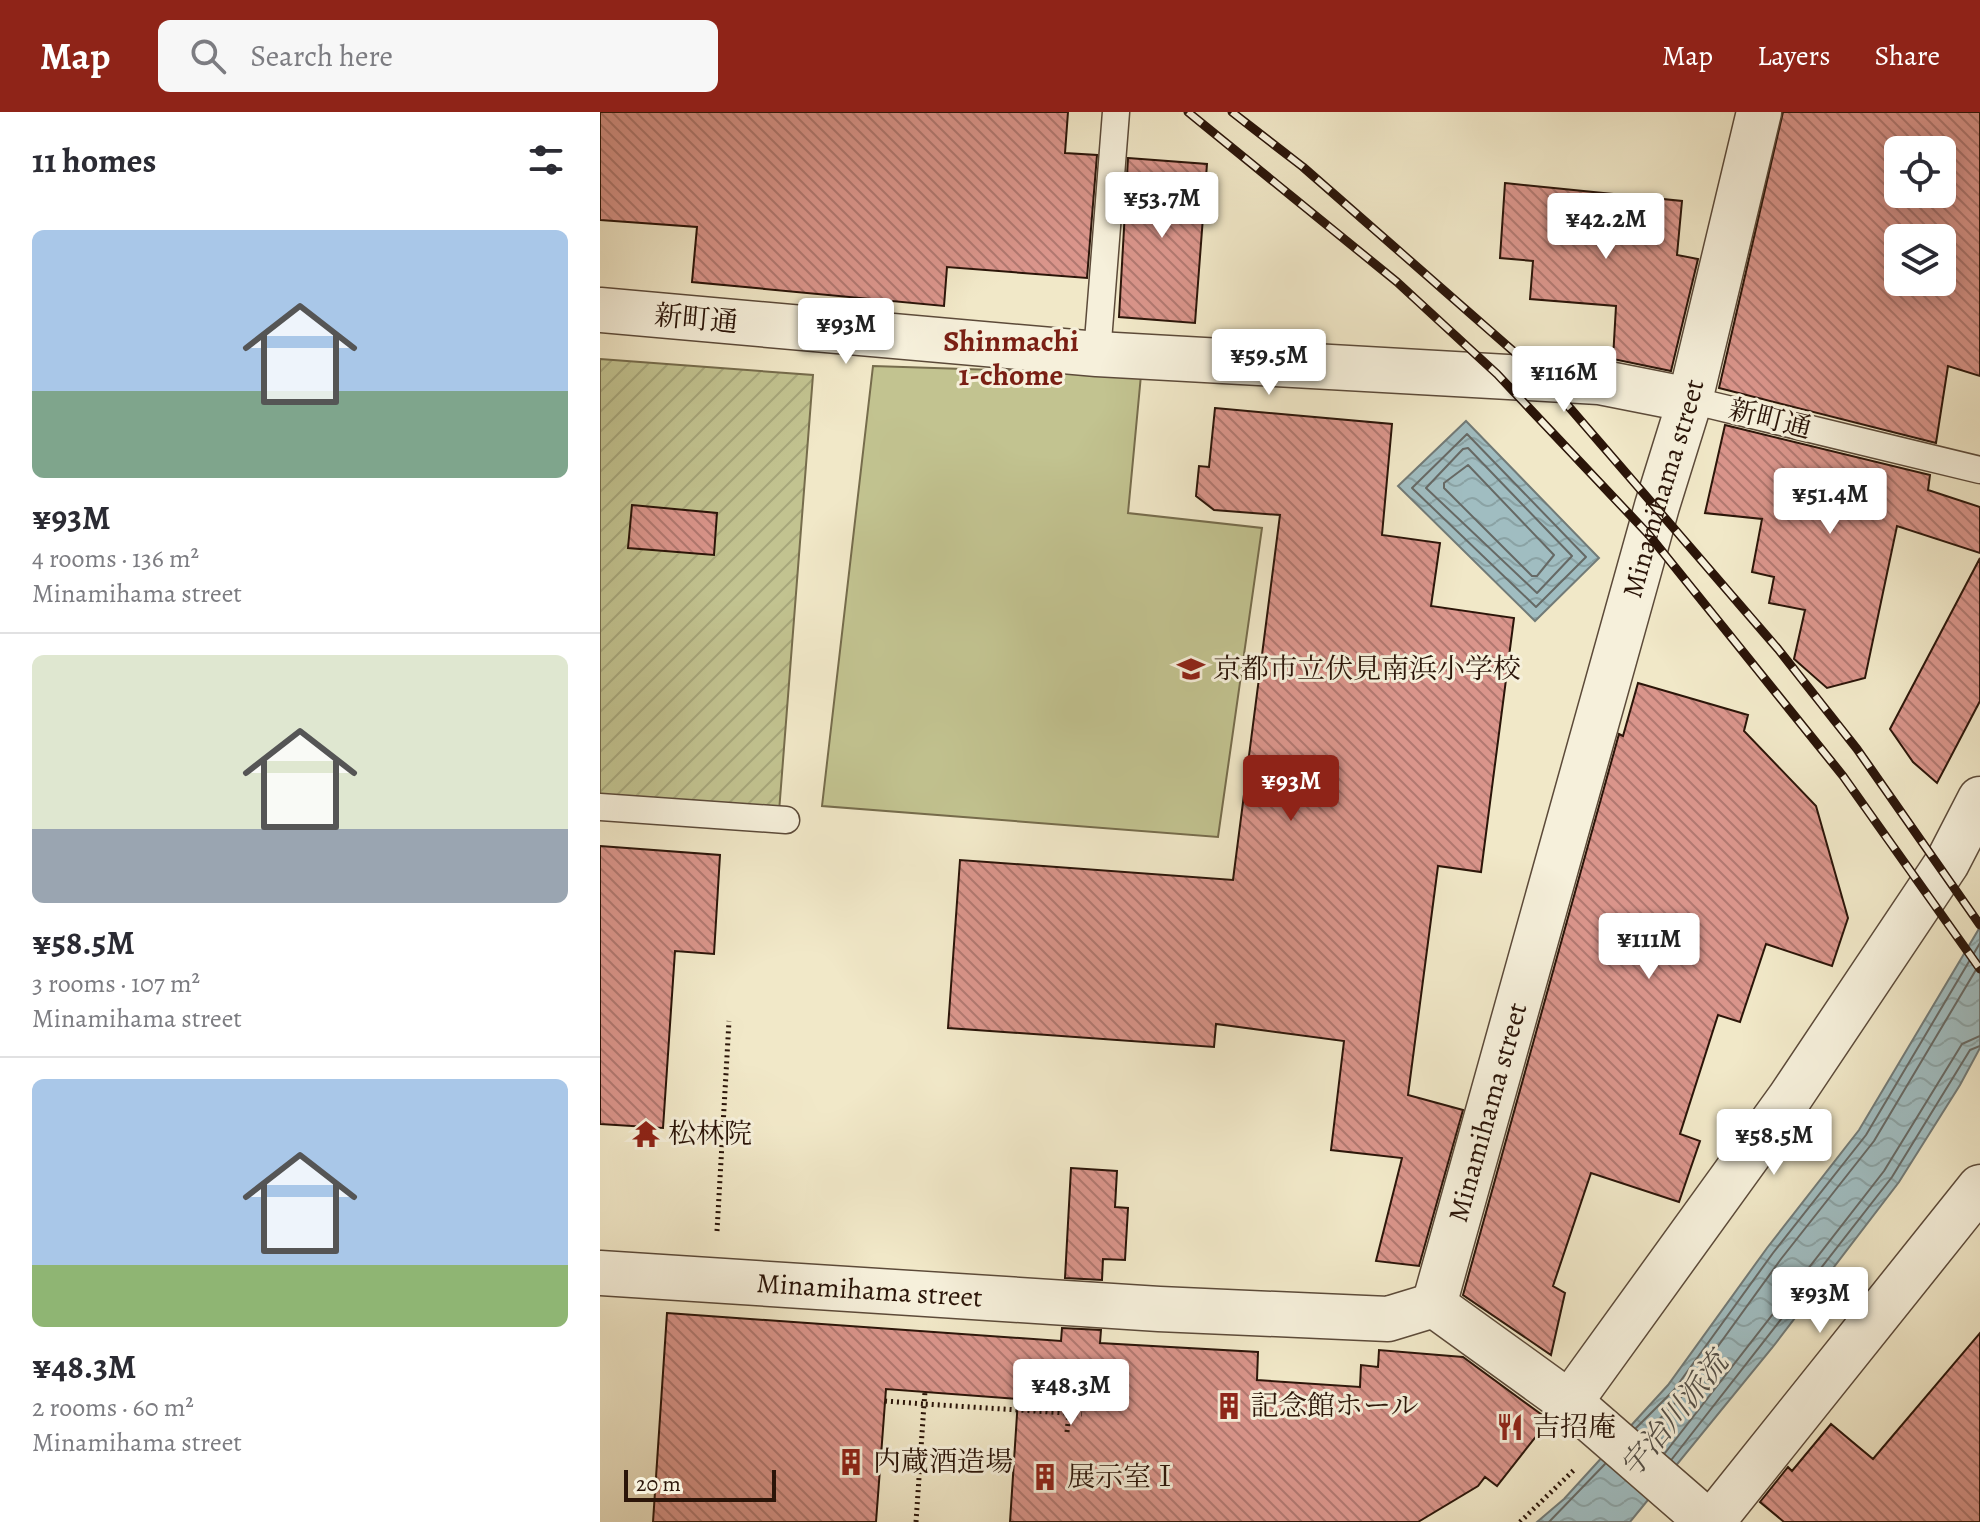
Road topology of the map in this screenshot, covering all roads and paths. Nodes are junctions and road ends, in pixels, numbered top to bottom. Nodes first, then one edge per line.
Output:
1 (1116, 112) edge
2 (1759, 112) edge
3 (600, 310) edge
4 (1097, 354) junction
5 (1690, 400) junction
6 (1980, 470) edge
7 (1980, 799) edge
8 (600, 807) edge
9 (786, 820) dead end
10 (729, 1021) dead end
11 (1980, 1187) edge
12 (600, 1273) edge
13 (714, 1280) junction
14 (1434, 1305) junction
15 (925, 1392) dead end
16 (885, 1401) dead end
17 (924, 1404) junction
18 (1574, 1406) junction
19 (1069, 1413) junction
20 (1082, 1414) dead end
21 (1067, 1432) dead end
22 (1582, 1459) dead end
23 (1720, 1519) edge
24 (916, 1522) edge
25 (1520, 1522) edge

1 - 4 lane
2 - 5 street, Minamihama street
3 - 4 street, 新町通
4 - 5 street, 新町通
5 - 6 lane, 新町通
5 - 14 street, Minamihama street
7 - 18 street
8 - 9 lane
10 - 13 path
11 - 23 street
12 - 13 street, Minamihama street
13 - 14 street, Minamihama street
14 - 18 street
15 - 17 path
16 - 17 path
17 - 19 path
17 - 24 path
18 - 23 street
19 - 20 path
19 - 21 path
22 - 25 path

